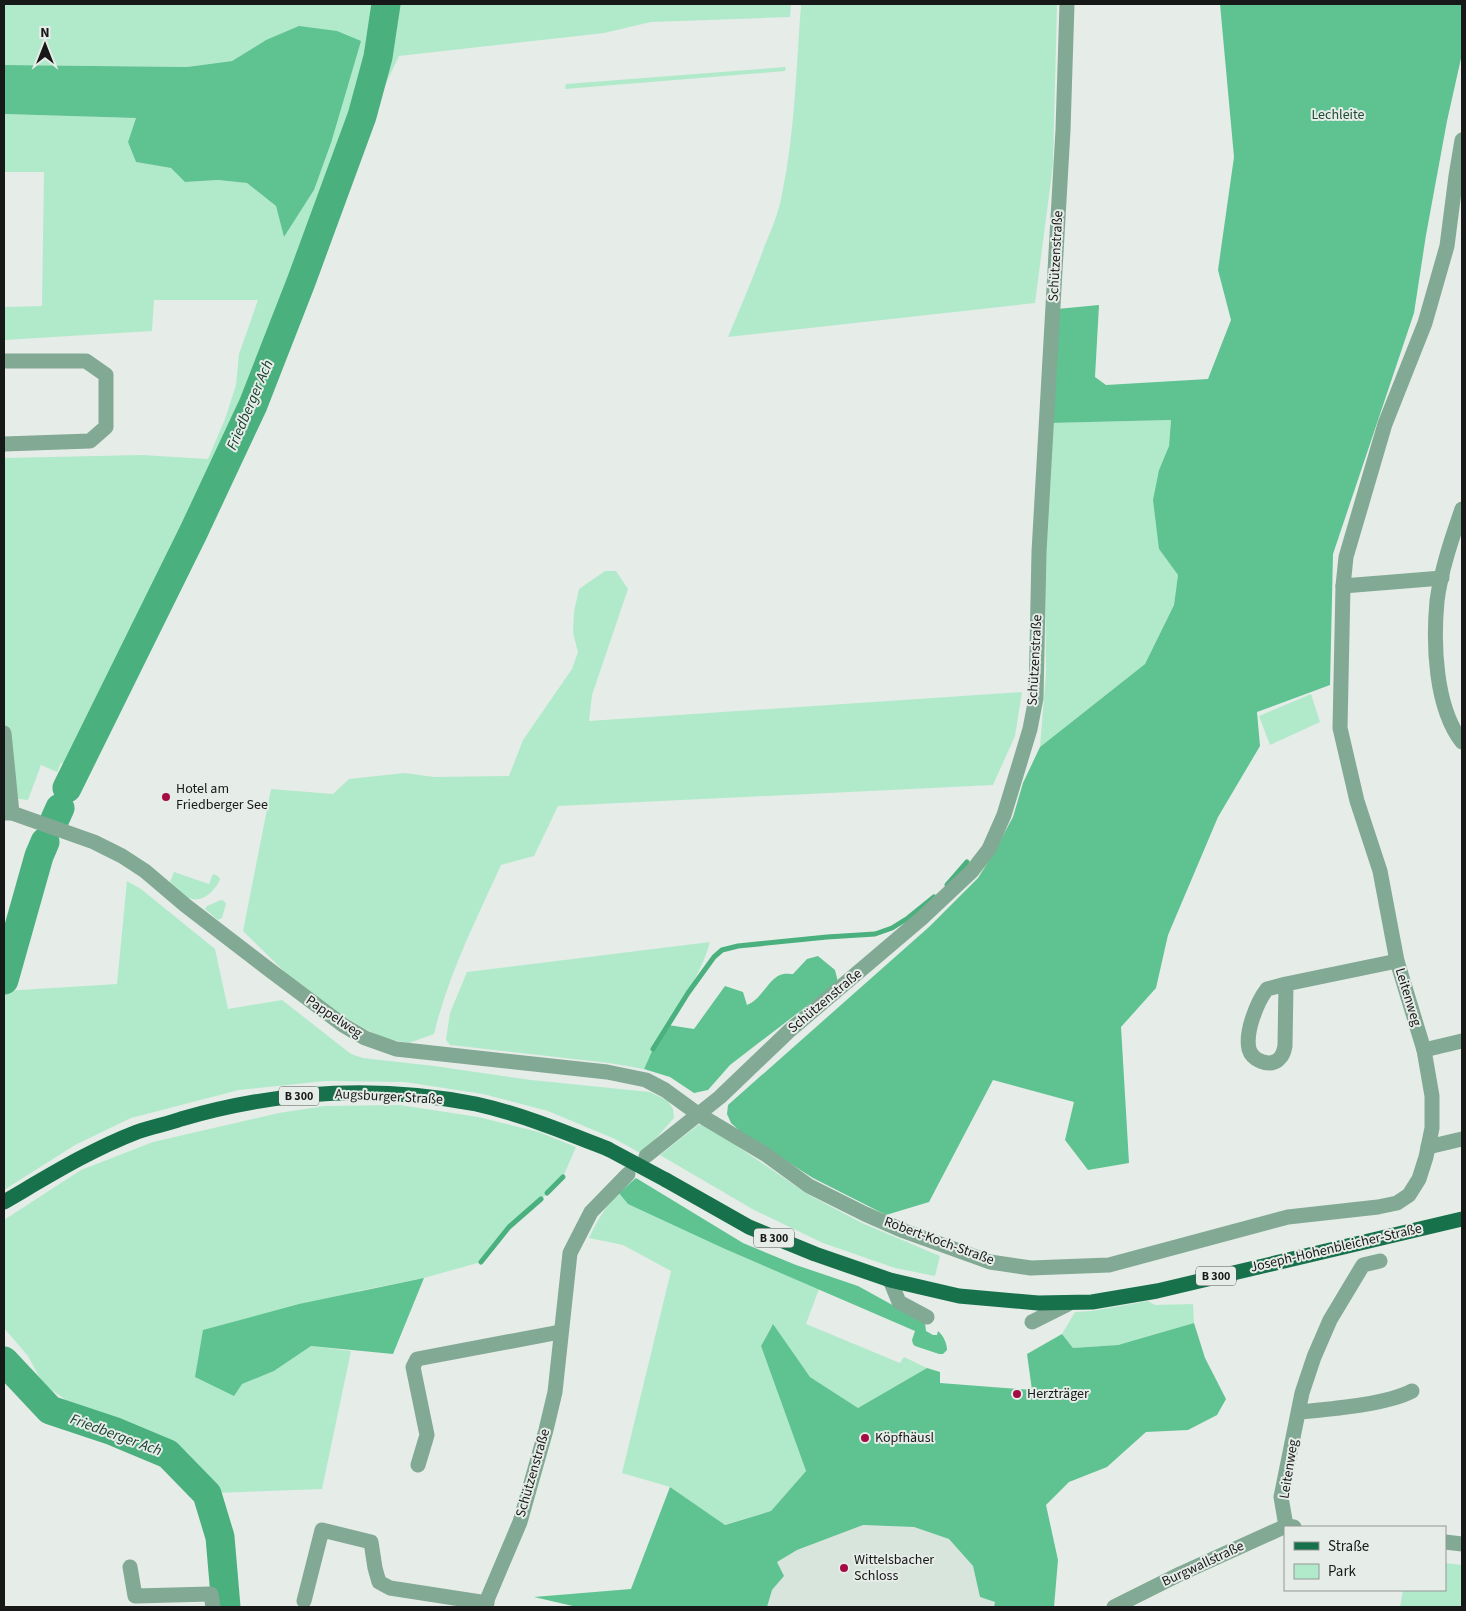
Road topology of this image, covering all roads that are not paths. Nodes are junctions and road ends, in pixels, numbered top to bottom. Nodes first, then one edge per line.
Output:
1 (1066, 4) edge
2 (1462, 140) edge
3 (4, 361) edge
4 (4, 444) edge
5 (1462, 509) edge
6 (1442, 578) junction
7 (1343, 586) junction
8 (4, 733) edge
9 (1462, 742) edge
10 (8, 813) edge
11 (1397, 961) junction
12 (1286, 984) junction
13 (1462, 1041) edge
14 (1424, 1050) junction
15 (698, 1114) junction
16 (1462, 1140) edge
17 (1428, 1146) junction
18 (646, 1156) dead end
19 (628, 1174) dead end
20 (666, 1180) joint
21 (1408, 1195) joint
22 (4, 1202) edge
23 (1462, 1218) edge
24 (1380, 1261) dead end
25 (890, 1280) junction
26 (1068, 1304) junction
27 (927, 1317) dead end
28 (1032, 1322) dead end
29 (560, 1332) junction
30 (1412, 1391) dead end
31 (1299, 1412) junction
32 (418, 1465) dead end
33 (1290, 1526) edge
34 (1284, 1530) edge
35 (1446, 1542) edge
36 (1462, 1544) edge
37 (130, 1567) dead end
38 (304, 1601) dead end
39 (486, 1605) edge
40 (212, 1607) edge
41 (1114, 1607) edge

1 - 15 street, Schützenstraße
2 - 7 street, Leitenweg
3 - 4 street
5 - 6 street
6 - 7 street
6 - 9 street
7 - 11 street, Leitenweg
8 - 10 street, Pappelweg
10 - 15 street, Pappelweg
11 - 12 street
11 - 14 street, Leitenweg
12 - 12 street
13 - 14 street
14 - 17 street, Leitenweg
15 - 18 street, Schützenstraße
15 - 21 street, Robert-Koch-Straße
16 - 17 street
17 - 21 street, Leitenweg
19 - 29 street, Schützenstraße
20 - 22 main road, Augsburger Straße / B 300, bridge
20 - 25 main road, Joseph-Hohenbleicher-Straße / B 300
23 - 26 main road, Joseph-Hohenbleicher-Straße / B 300
24 - 31 street, Leitenweg
25 - 26 main road, Joseph-Hohenbleicher-Straße / B 300
25 - 27 street
26 - 28 street
29 - 32 street
29 - 39 street, Schützenstraße
30 - 31 street
31 - 33 street, Leitenweg
34 - 41 street, Burgwallstraße
35 - 36 street
37 - 40 street
38 - 39 street

